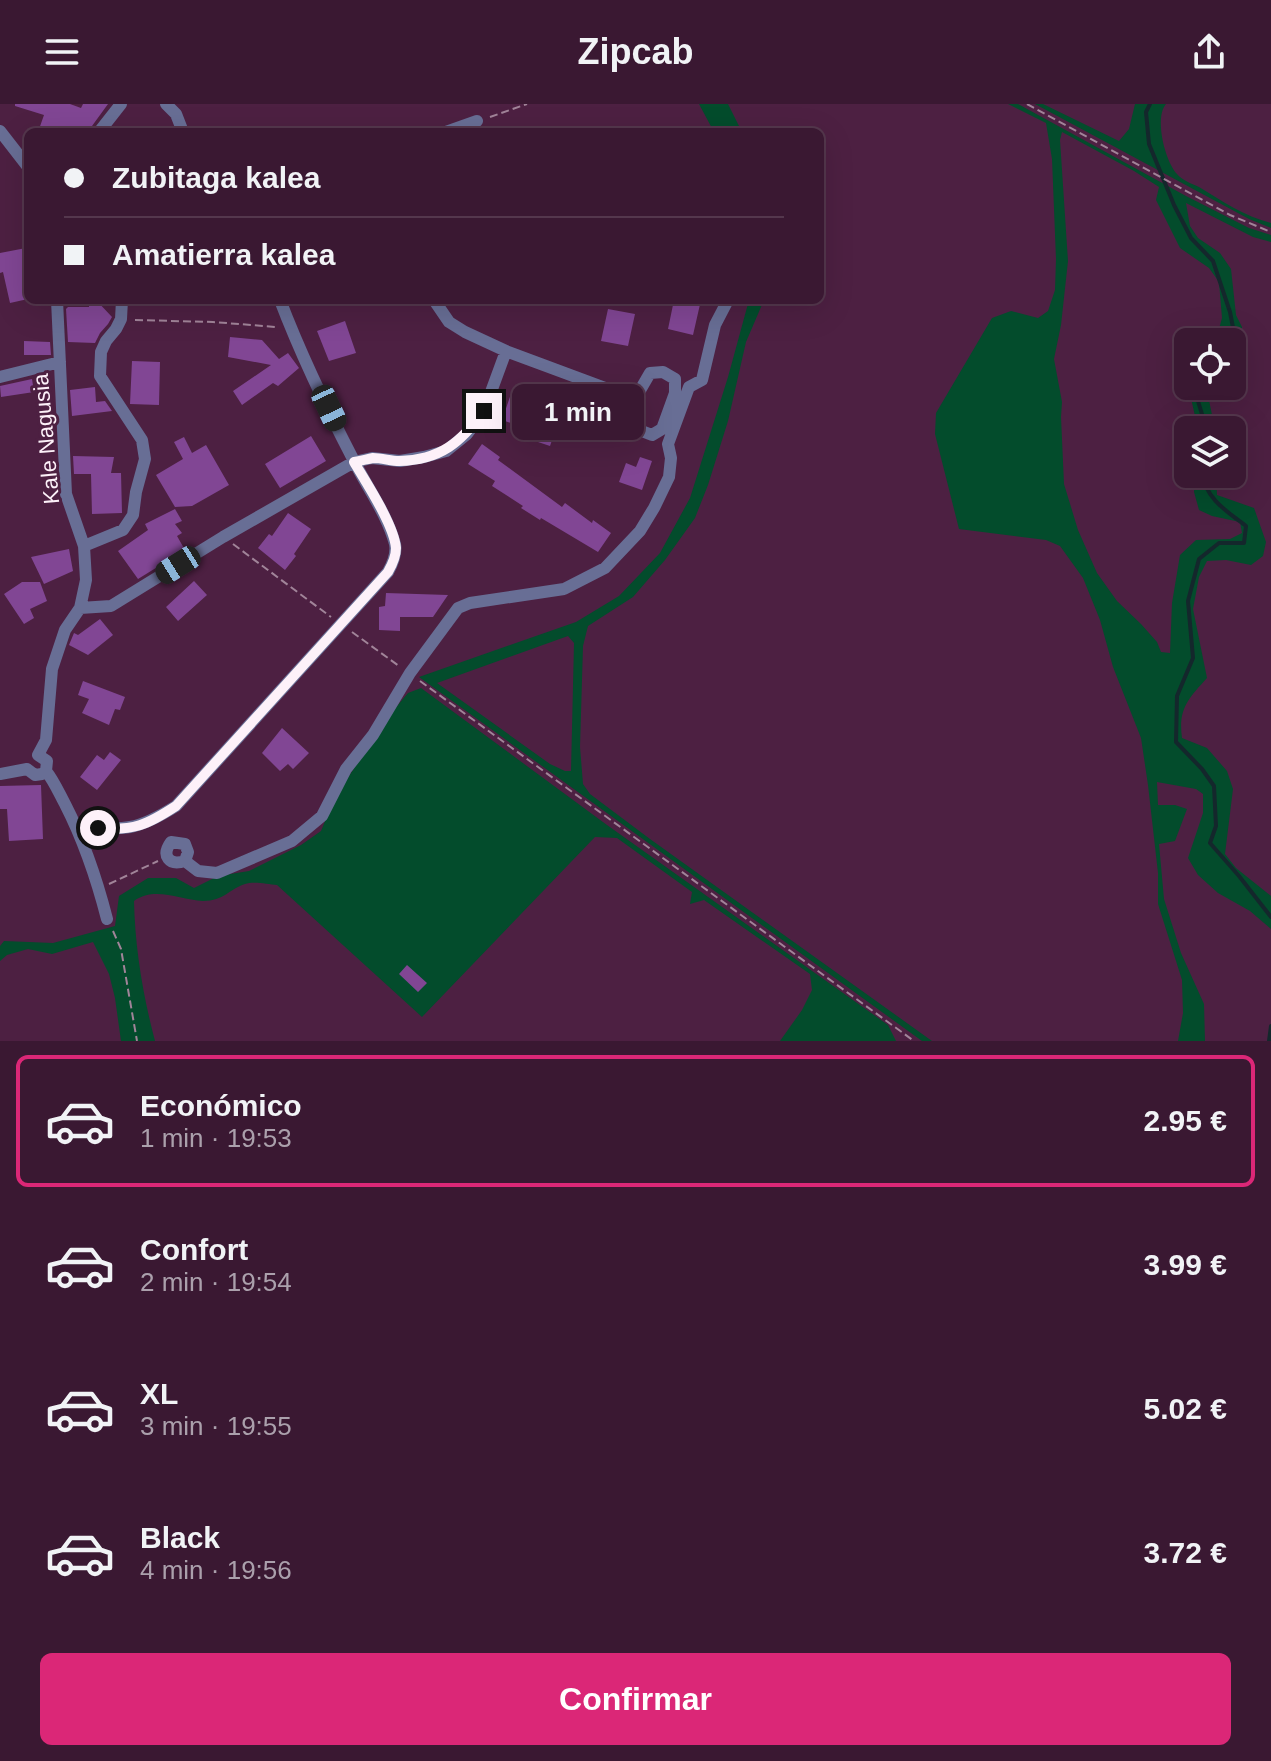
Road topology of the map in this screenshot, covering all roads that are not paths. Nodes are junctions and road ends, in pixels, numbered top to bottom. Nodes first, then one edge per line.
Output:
1 (121, 104) edge
2 (166, 104) edge
3 (477, 121) road end
4 (102, 128) edge
5 (181, 128) edge
6 (457, 128) edge
7 (0, 131) edge
8 (24, 162) edge
9 (57, 304) edge
10 (122, 304) edge
11 (282, 304) edge
12 (437, 304) edge
13 (726, 304) edge
14 (506, 351) junction
15 (60, 362) junction
16 (0, 377) edge
17 (635, 399) junction
18 (354, 462) junction
19 (84, 546) junction
20 (80, 608) junction
21 (38, 755) junction
22 (27, 769) junction
23 (46, 771) junction
24 (0, 774) edge
25 (77, 826) junction
26 (185, 861) junction
27 (107, 919) road end

1 - 4 street
2 - 5 street
3 - 6 street
7 - 8 street
9 - 15 street, Kale Nagusia
10 - 19 street
11 - 18 street
12 - 14 street
13 - 26 street
14 - 17 street
14 - 18 street
15 - 16 street
15 - 19 street, Kale Nagusia
17 - 17 street
18 - 20 street
18 - 25 street
19 - 20 street, Kale Nagusia
20 - 21 street, Kale Nagusia
21 - 22 street
21 - 23 street
22 - 23 street
22 - 24 street
23 - 25 street
25 - 27 street
26 - 26 street

